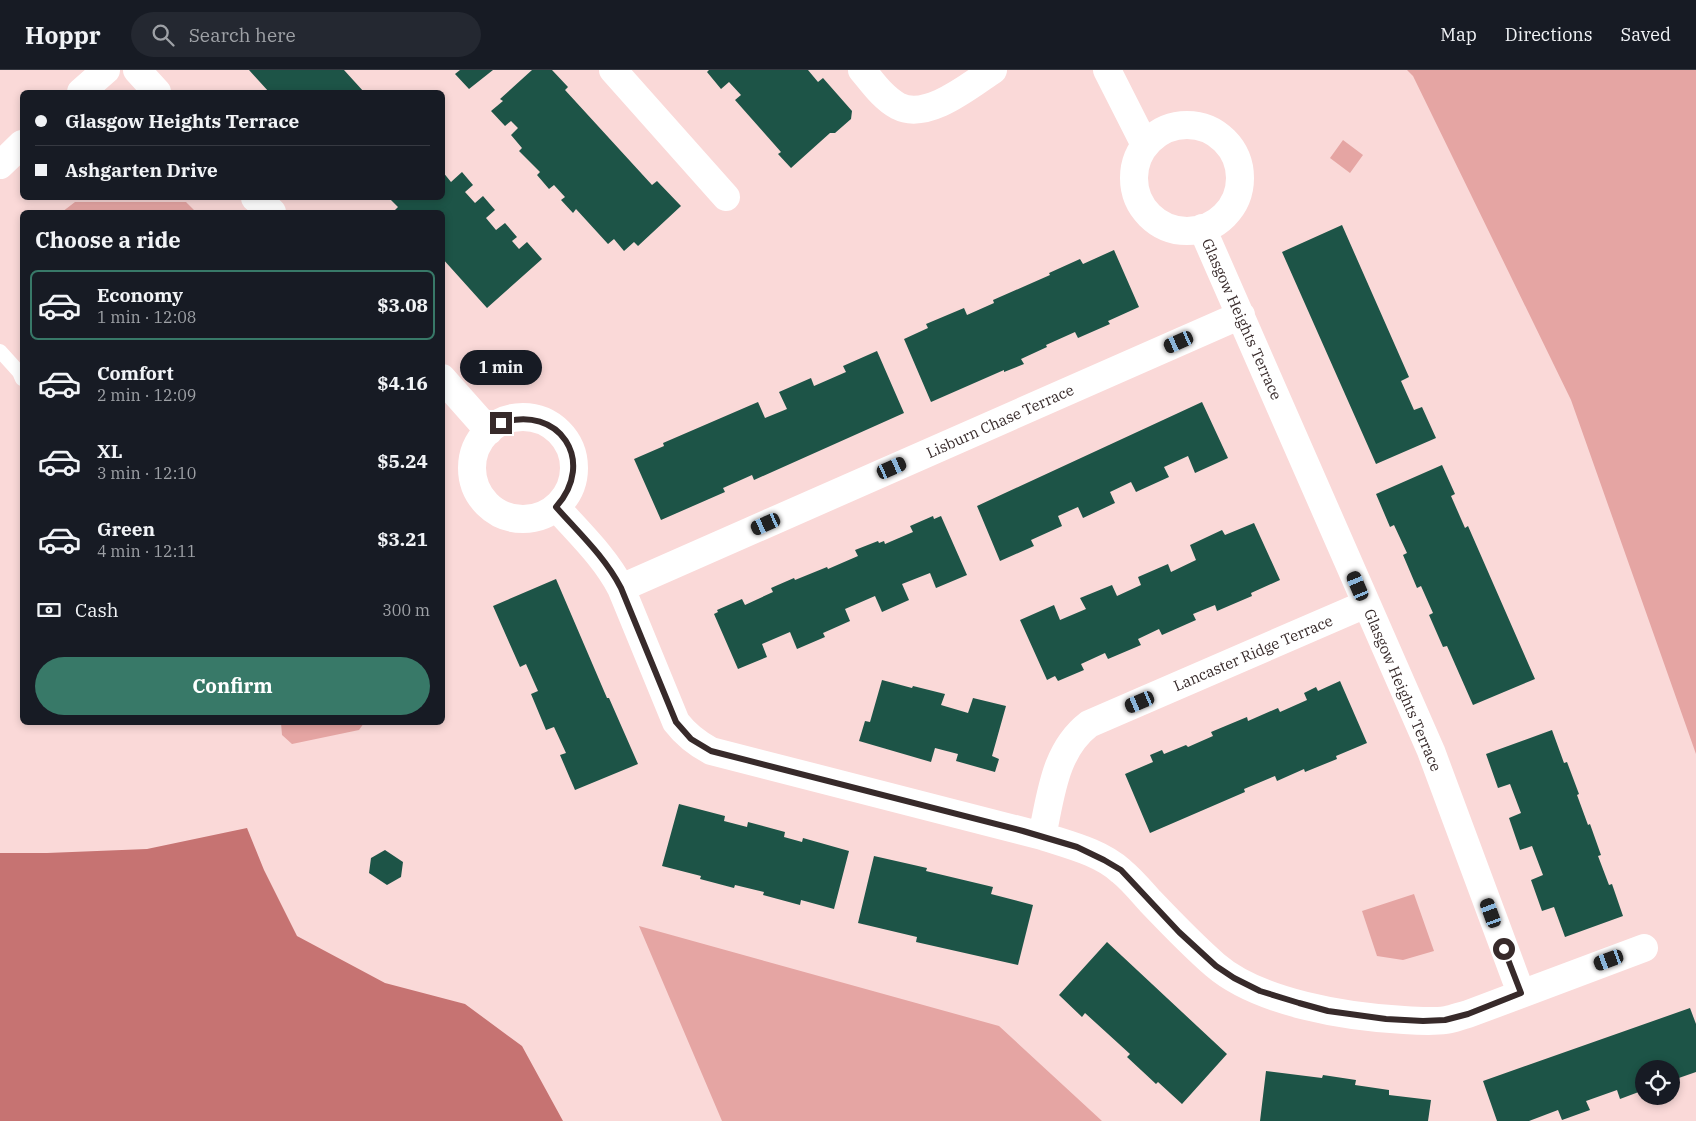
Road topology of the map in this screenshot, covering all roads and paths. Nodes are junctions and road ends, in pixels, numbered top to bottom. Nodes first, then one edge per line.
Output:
1 (106, 70) edge
2 (137, 70) edge
3 (613, 70) edge
4 (862, 70) edge
5 (992, 70) edge
6 (1107, 70) edge
7 (83, 90) edge
8 (155, 90) edge
9 (1145, 145) junction
10 (20, 146) edge
11 (0, 165) edge
12 (726, 197) dead end
13 (257, 200) edge
14 (270, 210) edge
15 (1202, 228) junction
16 (1241, 315) junction
17 (0, 350) edge
18 (20, 374) edge
19 (445, 381) edge
20 (489, 431) junction
21 (556, 507) junction
22 (621, 588) junction
23 (1366, 604) junction
24 (1042, 836) junction
25 (1644, 948) dead end
26 (1521, 993) junction

1 - 7 street
2 - 8 street
3 - 12 street
4 - 5 street
6 - 9 street
9 - 15 street
9 - 15 street
10 - 11 street
13 - 14 street
15 - 16 street, Glasgow Heights Terrace
16 - 22 street, Lisburn Chase Terrace
16 - 23 street, Glasgow Heights Terrace
17 - 18 lane
19 - 20 street
20 - 21 street
20 - 21 street
21 - 22 street
22 - 24 street
23 - 24 street, Lancaster Ridge Terrace
23 - 26 street, Glasgow Heights Terrace
24 - 26 street
25 - 26 street

